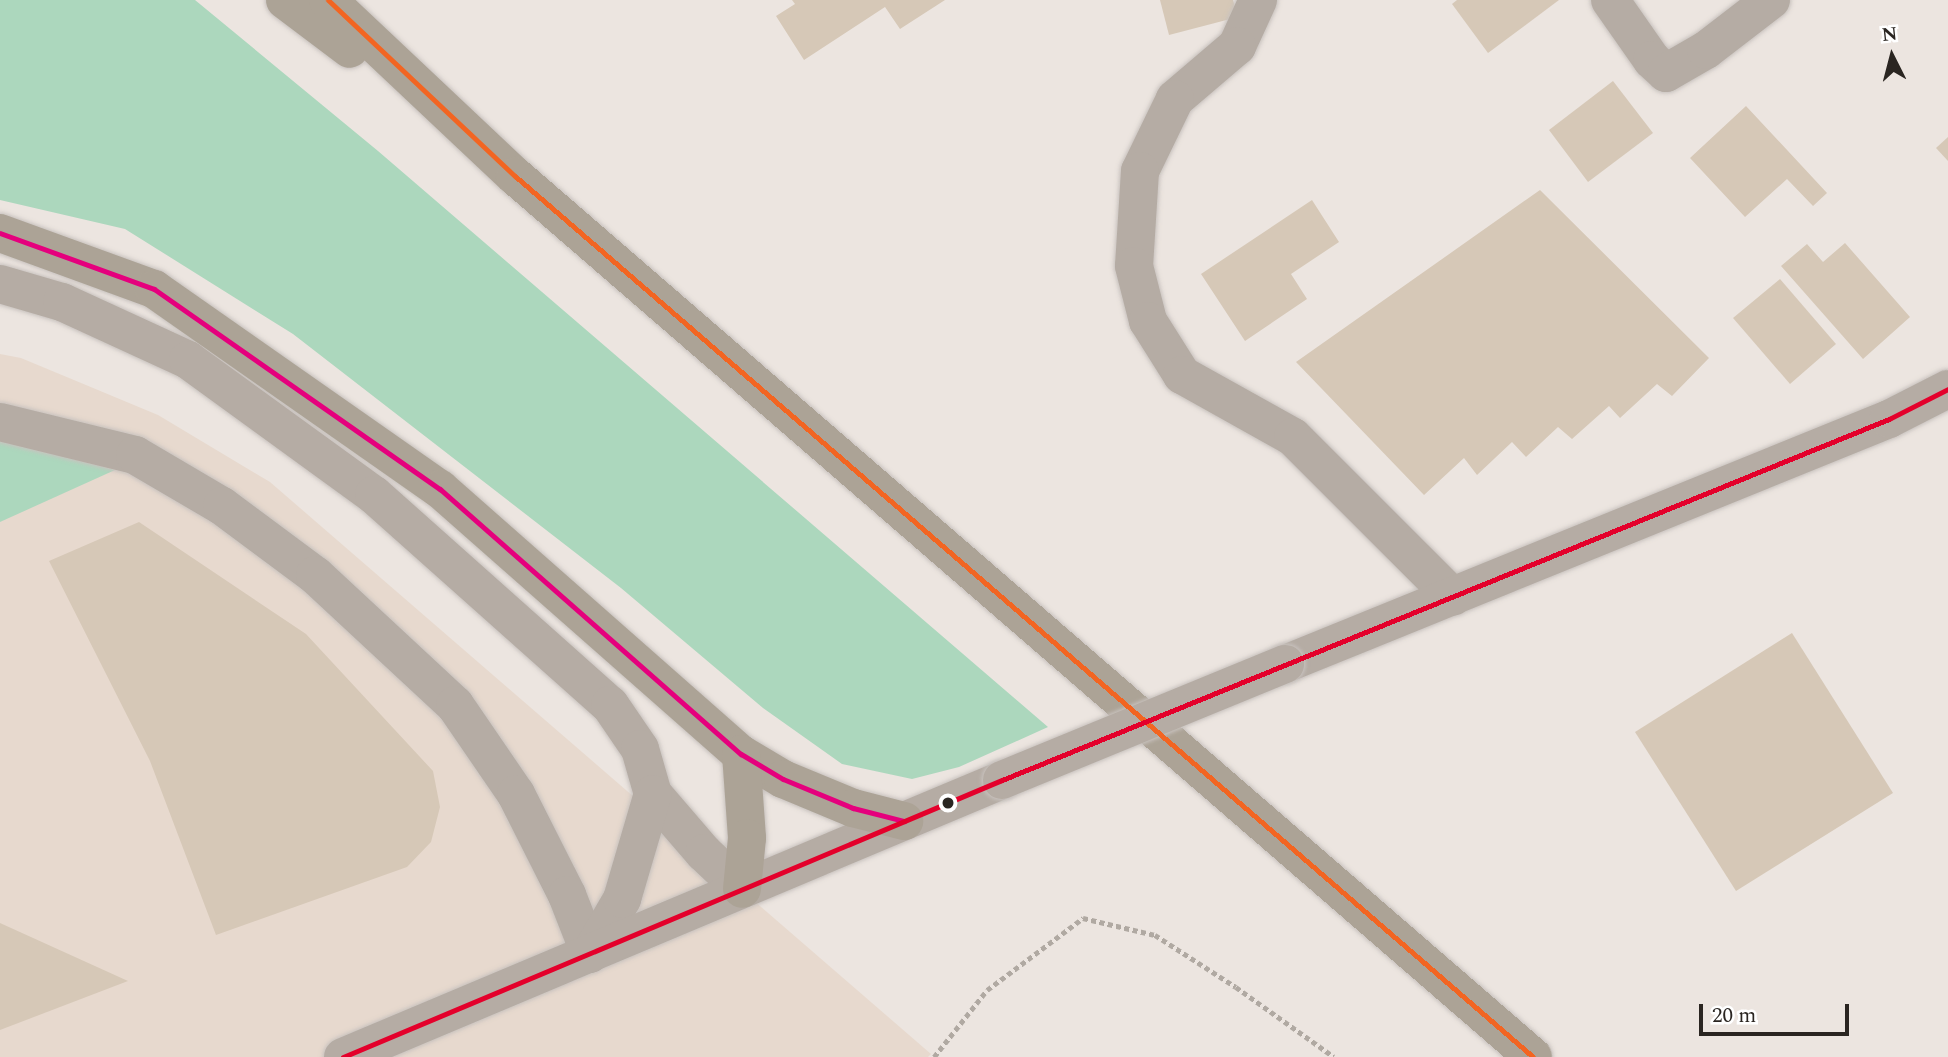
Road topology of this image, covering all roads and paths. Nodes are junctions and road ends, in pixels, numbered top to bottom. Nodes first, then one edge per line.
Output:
1 (285, 0) edge
2 (328, 0) edge
3 (1258, 0) edge
4 (1610, 0) edge
5 (1771, 0) edge
6 (515, 176) junction
7 (0, 233) edge
8 (0, 284) edge
9 (1948, 389) edge
10 (0, 422) edge
11 (1453, 597) junction
12 (741, 754) junction
13 (653, 793) junction
14 (904, 821) junction
15 (742, 889) junction
16 (590, 954) junction
17 (342, 1057) edge
18 (934, 1057) edge
19 (1334, 1057) edge
20 (1533, 1057) edge

1 - 6 main road
2 - 6 main road
3 - 11 street
4 - 5 street
6 - 20 main road
7 - 12 main road
8 - 13 street
9 - 11 street
10 - 16 street
11 - 14 street, bridge
12 - 14 main road
12 - 15 main road
13 - 15 street
13 - 16 street
14 - 15 street
15 - 16 street
16 - 17 street
18 - 19 path

